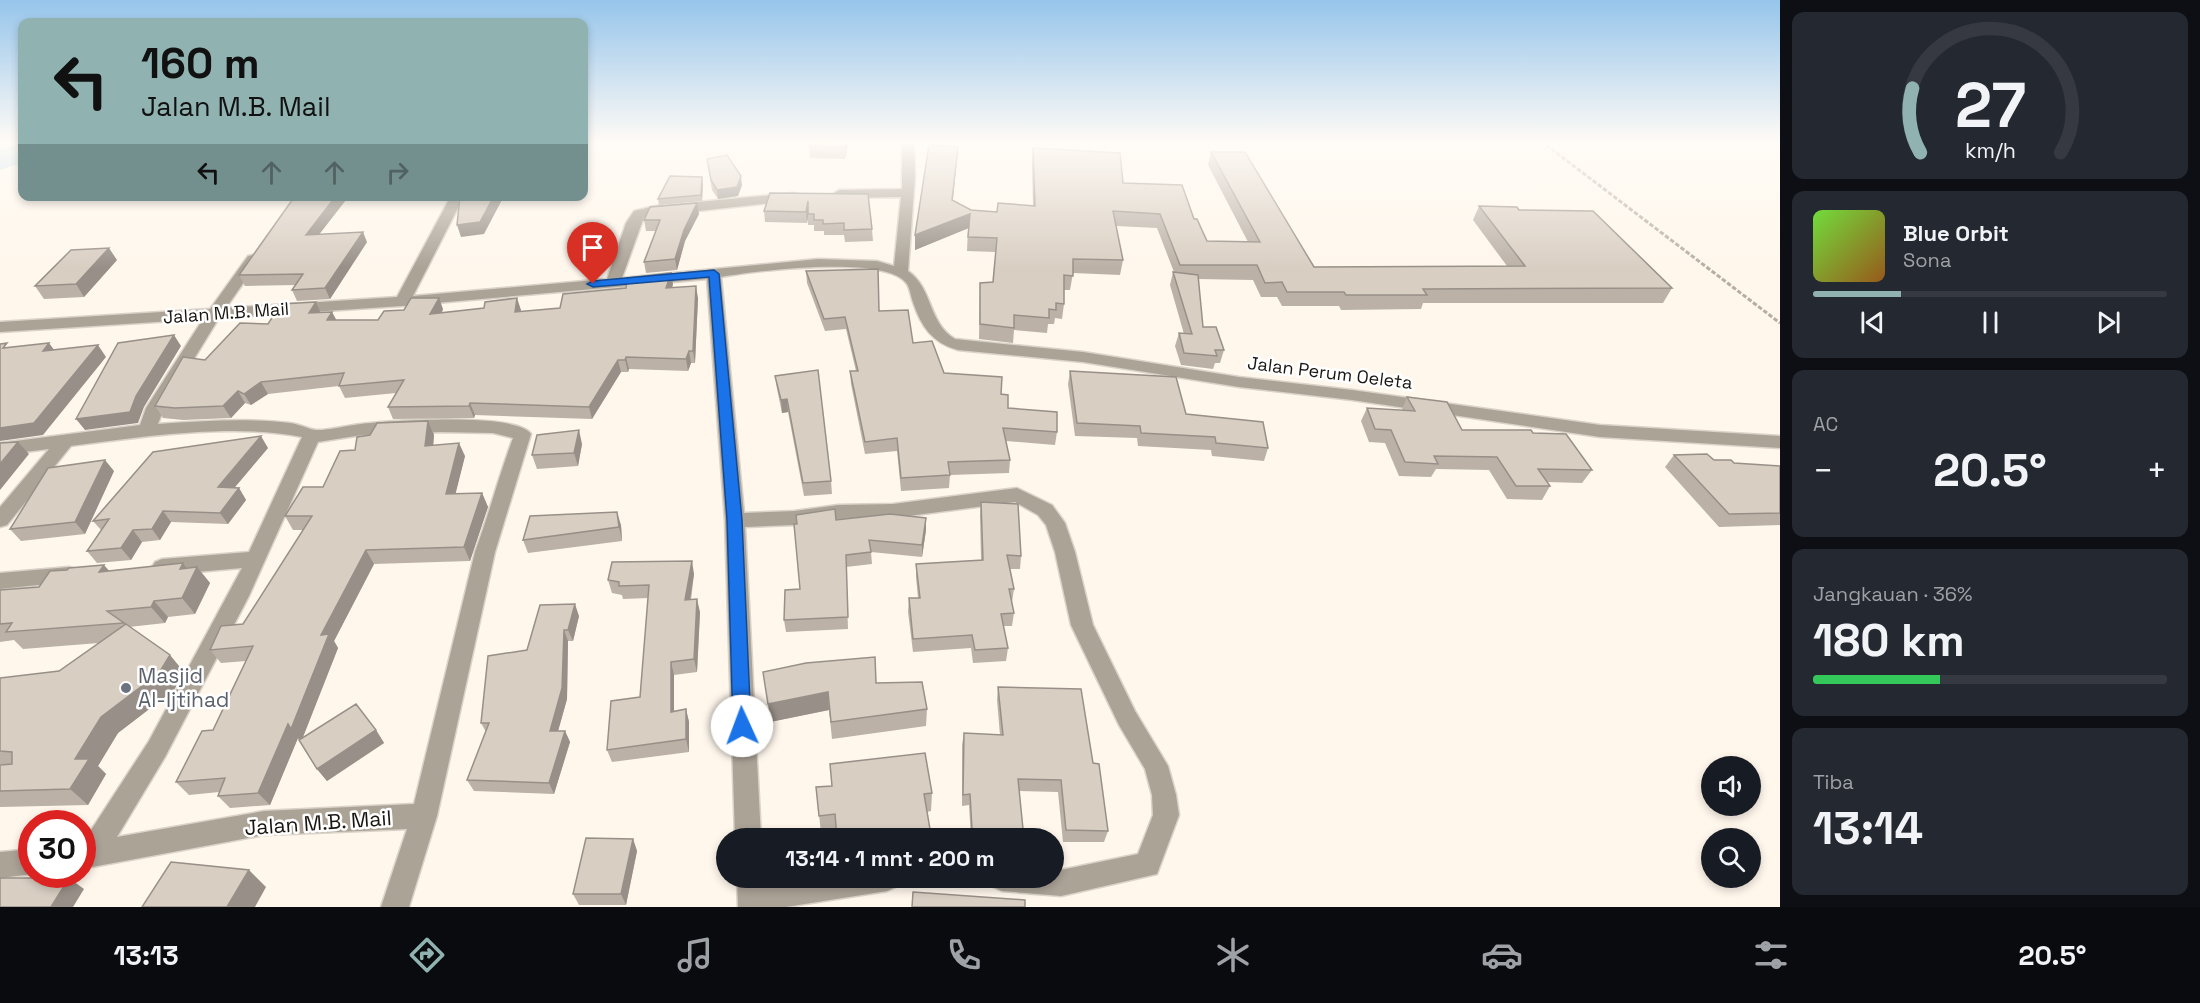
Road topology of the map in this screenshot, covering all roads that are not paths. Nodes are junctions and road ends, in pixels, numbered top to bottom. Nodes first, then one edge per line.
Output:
1 (908, 183) edge
2 (907, 193) junction
3 (455, 201) edge
4 (266, 242) edge
5 (714, 274) junction
6 (907, 277) junction
7 (613, 282) junction
8 (402, 302) junction
9 (214, 314) junction
10 (0, 327) edge
11 (147, 430) junction
12 (311, 437) junction
13 (64, 442) junction
14 (1780, 442) edge
15 (0, 449) edge
16 (0, 520) edge
17 (735, 520) junction
18 (256, 559) junction
19 (148, 569) edge
20 (91, 574) edge
21 (0, 581) edge
22 (424, 816) junction
23 (748, 828) edge
24 (96, 841) edge
25 (96, 853) edge
26 (18, 864) edge
27 (0, 866) edge
28 (1064, 882) edge
29 (807, 888) edge
30 (751, 895) edge
31 (395, 907) edge

1 - 2 street
2 - 6 street
2 - 7 street
3 - 8 street
4 - 9 street
5 - 6 street, Jalan M.B. Mail
5 - 7 street, Jalan M.B. Mail
5 - 17 street
6 - 14 street, Jalan Perum Oeleta
7 - 8 street, Jalan M.B. Mail
8 - 9 street, Jalan M.B. Mail
9 - 10 street, Jalan M.B. Mail
9 - 11 street
11 - 12 street
11 - 13 street
12 - 18 street
12 - 22 street
13 - 15 street
13 - 16 street
17 - 23 street
17 - 28 street
18 - 19 street
18 - 24 street
20 - 21 street
22 - 25 street, Jalan M.B. Mail
22 - 31 street, Jalan M.B. Mail
26 - 27 street
29 - 30 street

